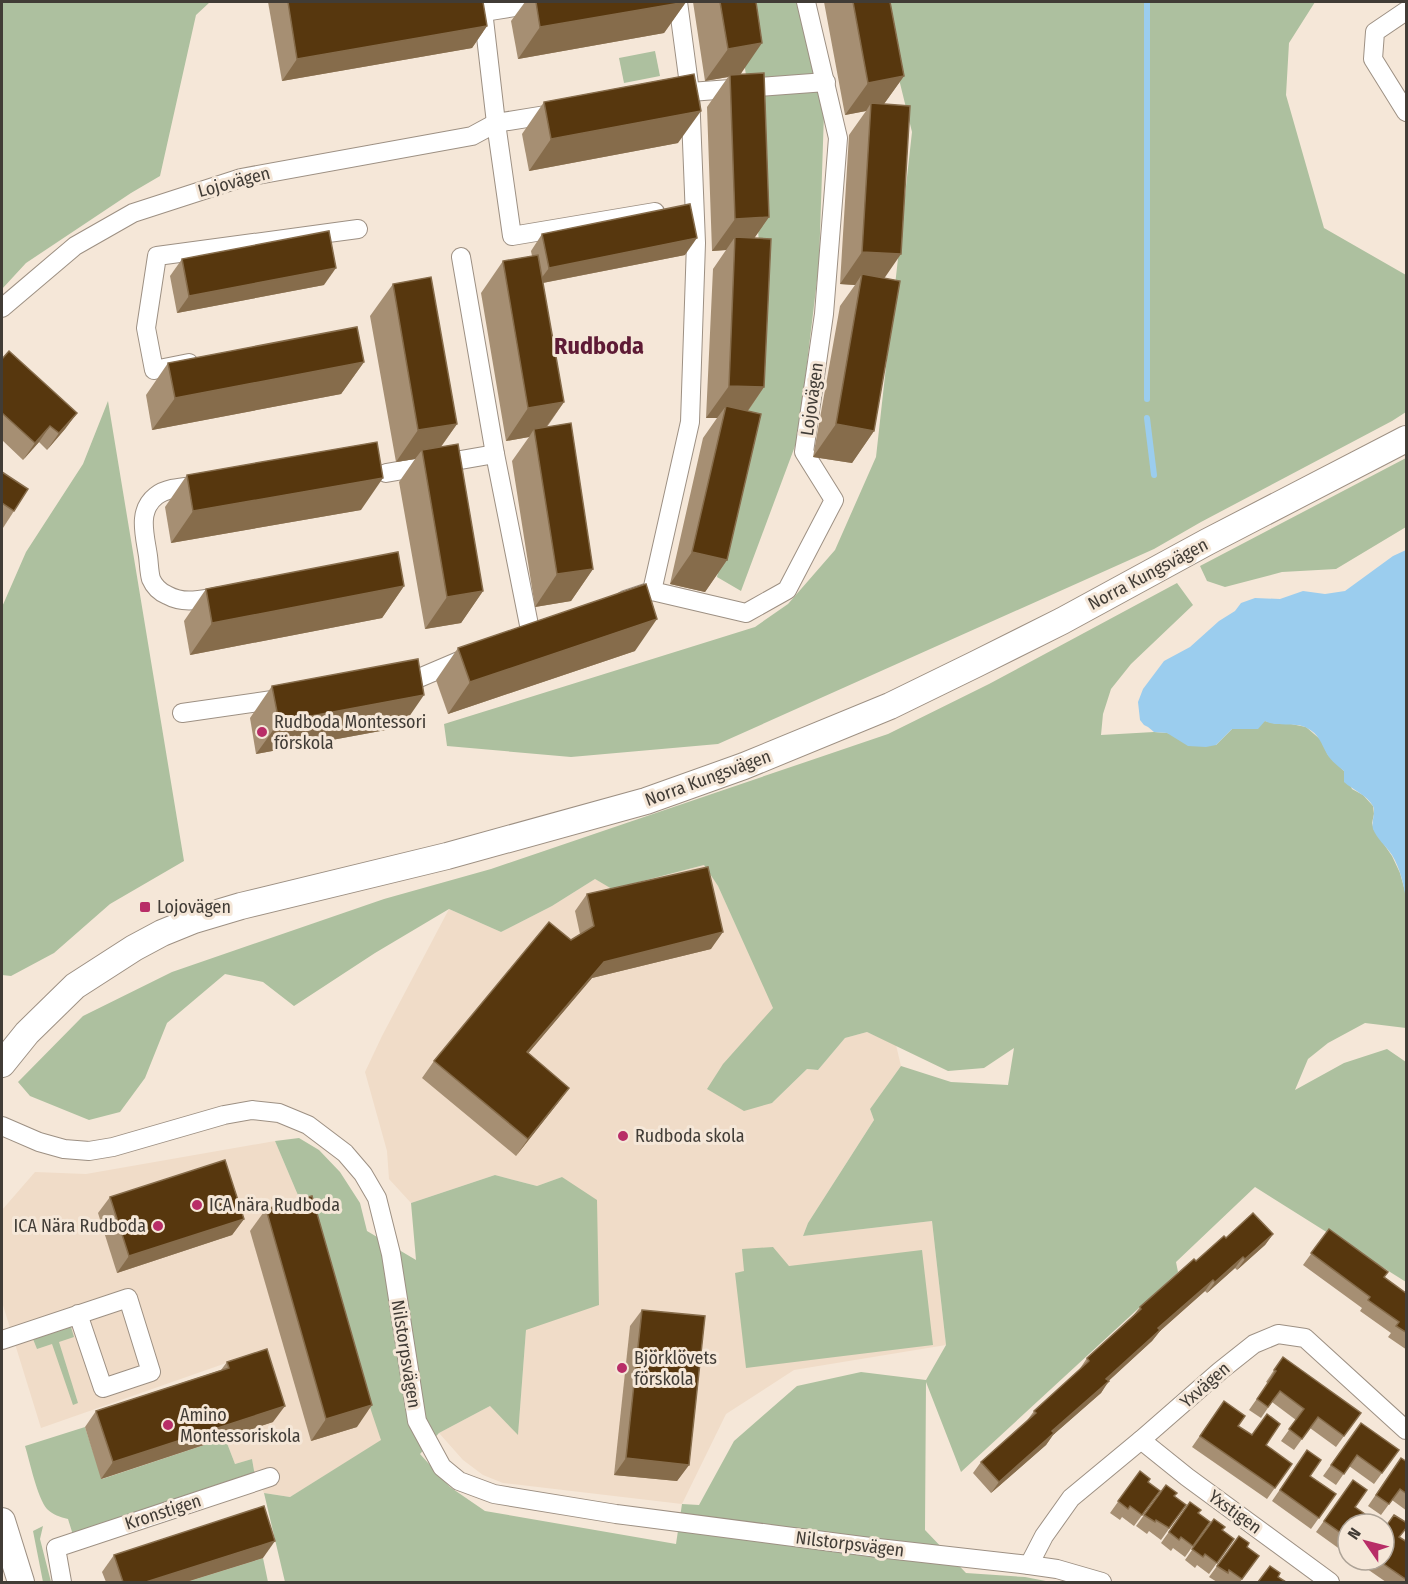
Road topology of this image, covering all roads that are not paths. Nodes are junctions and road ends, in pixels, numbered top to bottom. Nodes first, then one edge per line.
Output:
1 (546, 2) edge
2 (678, 2) edge
3 (806, 2) edge
4 (483, 7) edge
5 (1407, 11) edge
6 (826, 82) junction
7 (690, 92) junction
8 (656, 97) edge
9 (576, 110) edge
10 (1407, 111) edge
11 (496, 123) junction
12 (695, 205) junction
13 (358, 229) dead end
14 (461, 257) dead end
15 (2, 309) edge
16 (210, 359) edge
17 (1407, 439) edge
18 (495, 454) junction
19 (386, 472) dead end
20 (222, 481) edge
21 (652, 591) junction
22 (236, 593) edge
23 (608, 605) edge
24 (510, 639) edge
25 (480, 652) edge
26 (384, 683) edge
27 (300, 695) edge
28 (182, 713) dead end
29 (2, 1064) edge
30 (2, 1126) edge
31 (78, 1314) junction
32 (2, 1340) edge
33 (1407, 1430) edge
34 (1141, 1440) junction
35 (270, 1477) dead end
36 (2, 1521) edge
37 (1029, 1565) junction
38 (21, 1582) edge
39 (62, 1582) edge
40 (1102, 1582) edge
41 (1330, 1582) edge

1 - 4 street
2 - 7 street
3 - 6 street, Lojovägen
4 - 11 street
5 - 10 street
6 - 7 street
6 - 21 street, Lojovägen
7 - 8 street
7 - 12 street
9 - 11 street, Lojovägen
11 - 12 street
11 - 15 street, Lojovägen
12 - 21 street
13 - 16 street
14 - 18 street
17 - 29 main road, Norra Kungsvägen
18 - 19 street
18 - 24 street
20 - 22 street
21 - 23 street
25 - 26 street
27 - 28 street
30 - 37 street, Nilstorpsvägen
31 - 31 street
31 - 32 street
33 - 34 street, Yxvägen
34 - 37 street, Yxvägen
34 - 41 street, Yxstigen
35 - 39 street, Kronstigen
36 - 38 main road
37 - 40 street, Nilstorpsvägen

